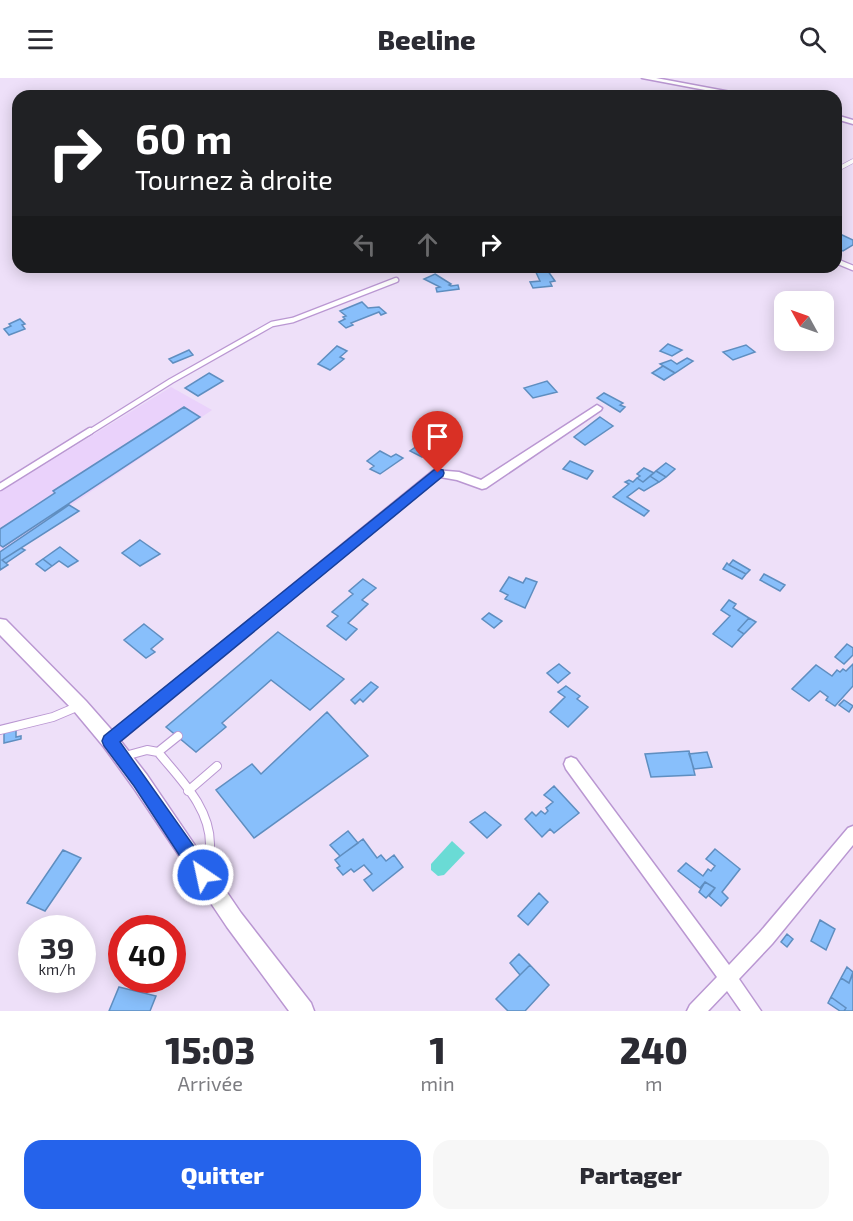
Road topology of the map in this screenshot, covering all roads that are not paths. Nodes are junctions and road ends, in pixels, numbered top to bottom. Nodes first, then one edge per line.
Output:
1 (645, 78) edge
2 (714, 90) edge
3 (396, 280) dead end
4 (597, 408) dead end
5 (0, 487) edge
6 (3, 633) edge
7 (80, 706) junction
8 (0, 730) edge
9 (178, 736) dead end
10 (116, 749) junction
11 (158, 752) junction
12 (571, 764) dead end
13 (217, 766) dead end
14 (188, 791) junction
15 (853, 833) edge
16 (203, 875) junction
17 (727, 979) junction
18 (303, 1011) edge
19 (696, 1011) edge
20 (752, 1011) edge

1 - 2 street
3 - 5 lane
4 - 10 street
6 - 7 street
7 - 8 lane
7 - 10 street
9 - 11 lane
10 - 11 lane
10 - 16 street
11 - 14 lane
12 - 17 street
13 - 14 lane
14 - 16 lane
15 - 17 street
16 - 18 street
17 - 19 street
17 - 20 street

